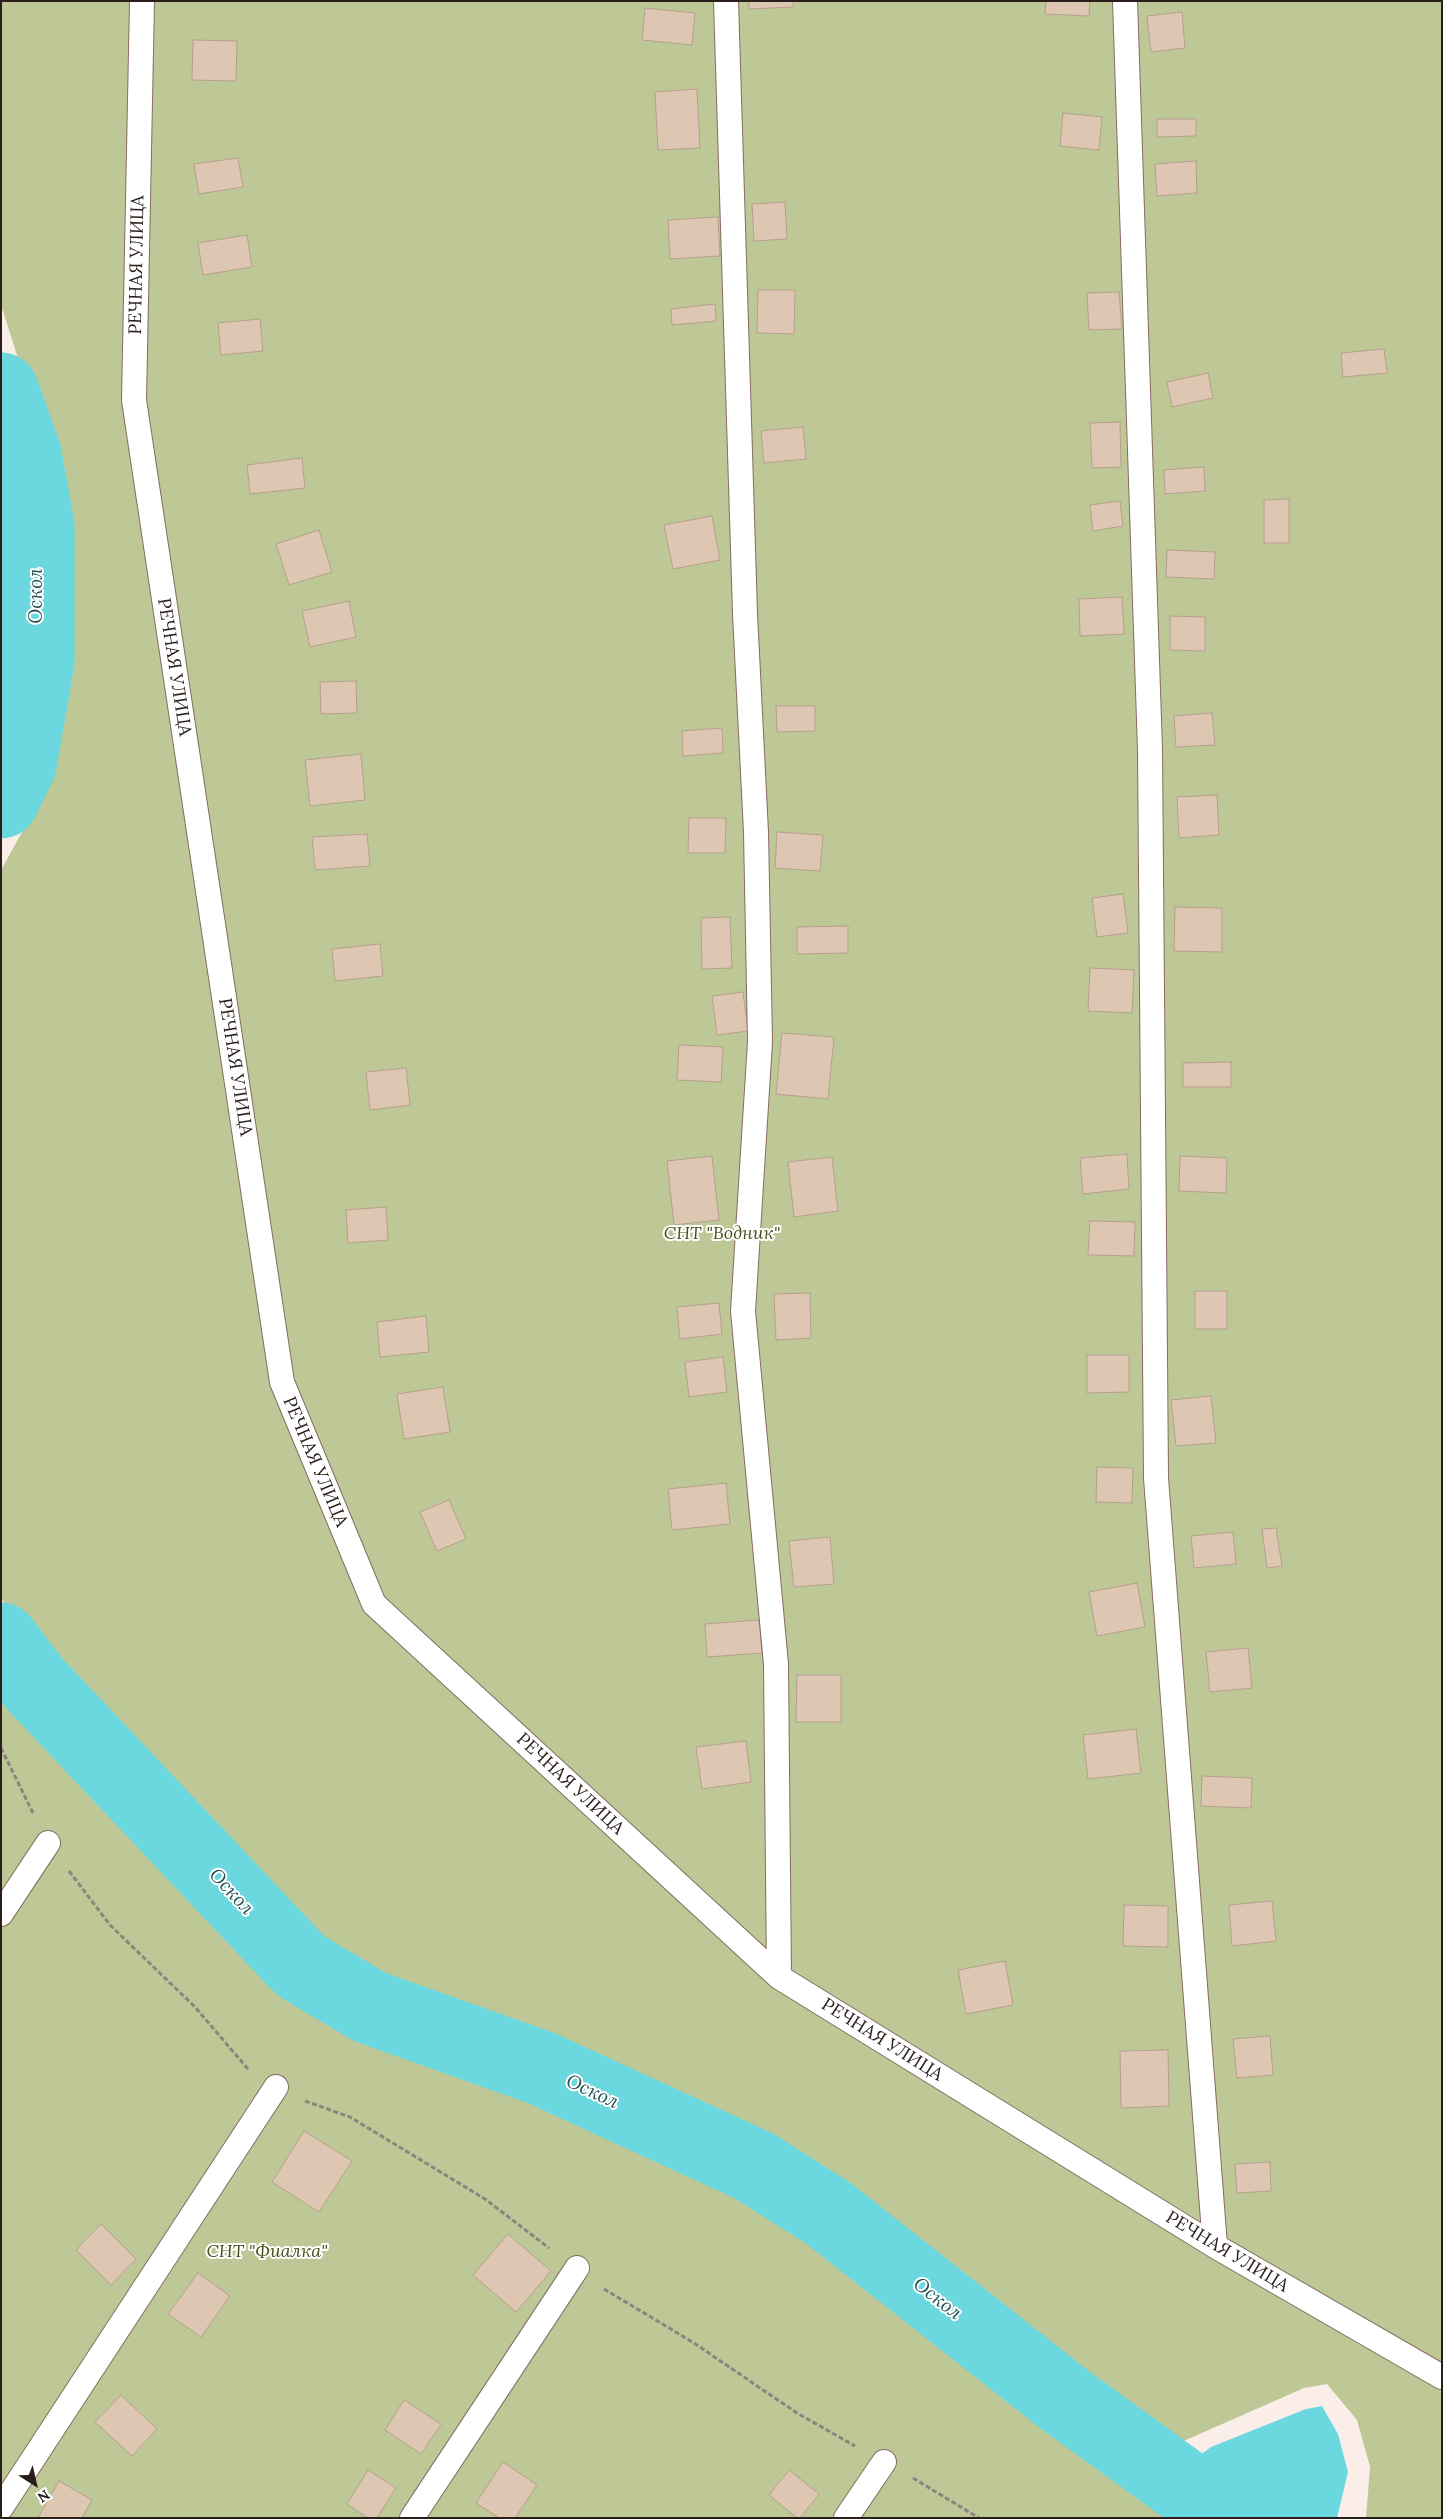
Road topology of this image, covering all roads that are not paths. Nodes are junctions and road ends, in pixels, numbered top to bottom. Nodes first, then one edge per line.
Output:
1 (142, 1) edge
2 (726, 1) edge
3 (1125, 1) edge
4 (48, 1843) road end
5 (1, 1914) edge
6 (779, 1977) junction
7 (276, 2087) road end
8 (1215, 2246) junction
9 (576, 2268) road end
10 (1442, 2377) edge
11 (884, 2462) road end
12 (1, 2508) edge
13 (412, 2518) edge
14 (846, 2518) edge

1 - 6 lane, РЕЧНАЯ УЛИЦА
2 - 6 lane
3 - 8 lane
4 - 5 lane
6 - 8 lane, РЕЧНАЯ УЛИЦА
7 - 12 lane
8 - 10 lane, РЕЧНАЯ УЛИЦА
9 - 13 lane
11 - 14 lane

